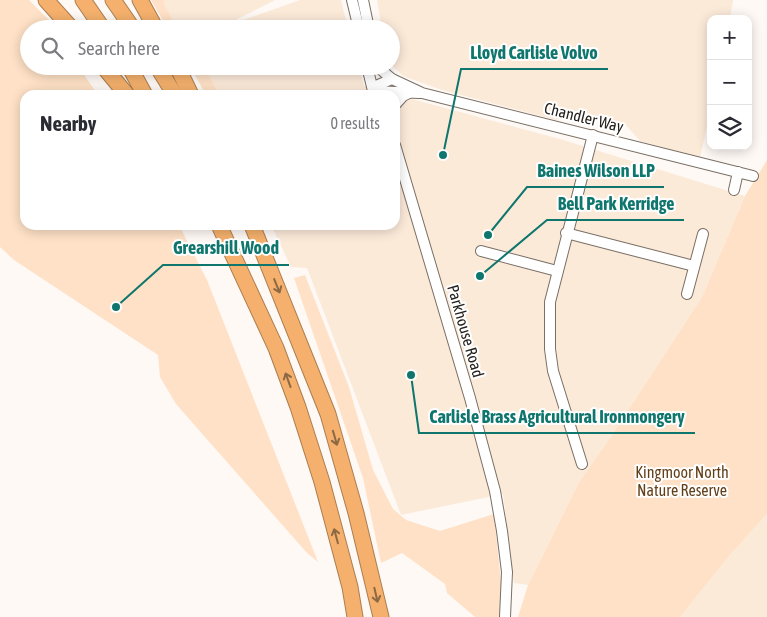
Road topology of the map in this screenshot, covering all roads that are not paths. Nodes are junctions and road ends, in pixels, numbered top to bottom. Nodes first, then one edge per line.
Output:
1 (46, 0) edge
2 (83, 0) edge
3 (113, 0) edge
4 (140, 0) edge
5 (352, 0) edge
6 (363, 0) edge
7 (64, 20) edge
8 (97, 20) edge
9 (127, 20) edge
10 (151, 20) edge
11 (357, 20) edge
12 (367, 20) edge
13 (110, 75) edge
14 (134, 75) edge
15 (163, 75) edge
16 (181, 75) edge
17 (368, 75) edge
18 (382, 75) edge
19 (386, 87) edge
20 (123, 90) edge
21 (142, 90) edge
22 (172, 90) edge
23 (189, 90) edge
24 (372, 90) edge
25 (400, 91) edge
26 (422, 93) junction
27 (409, 94) junction
28 (400, 99) edge
29 (593, 135) junction
30 (400, 161) edge
31 (738, 172) junction
32 (753, 176) dead end
33 (734, 190) dead end
34 (221, 230) edge
35 (254, 230) edge
36 (566, 233) junction
37 (703, 234) dead end
38 (481, 251) dead end
39 (694, 266) junction
40 (557, 271) junction
41 (686, 294) dead end
42 (582, 464) dead end
43 (355, 617) edge
44 (381, 617) edge
45 (505, 617) edge

1 - 7 highway
2 - 8 highway
3 - 9 highway
4 - 10 highway
5 - 11 street
6 - 12 street
13 - 20 highway
14 - 21 highway
15 - 22 highway
16 - 23 highway
17 - 24 street
18 - 19 street, Chandler Way
19 - 26 street, Chandler Way
25 - 27 street, Chandler Way
26 - 27 street, Chandler Way
26 - 29 street, Chandler Way
27 - 28 street
29 - 31 street, Chandler Way
29 - 36 street
30 - 45 street, Parkhouse Road
31 - 32 street, Chandler Way
31 - 33 street
43 -> 34 highway
35 -> 44 highway
36 - 39 street
36 - 40 street
37 - 39 street
38 - 40 street
39 - 41 street
40 - 42 street

